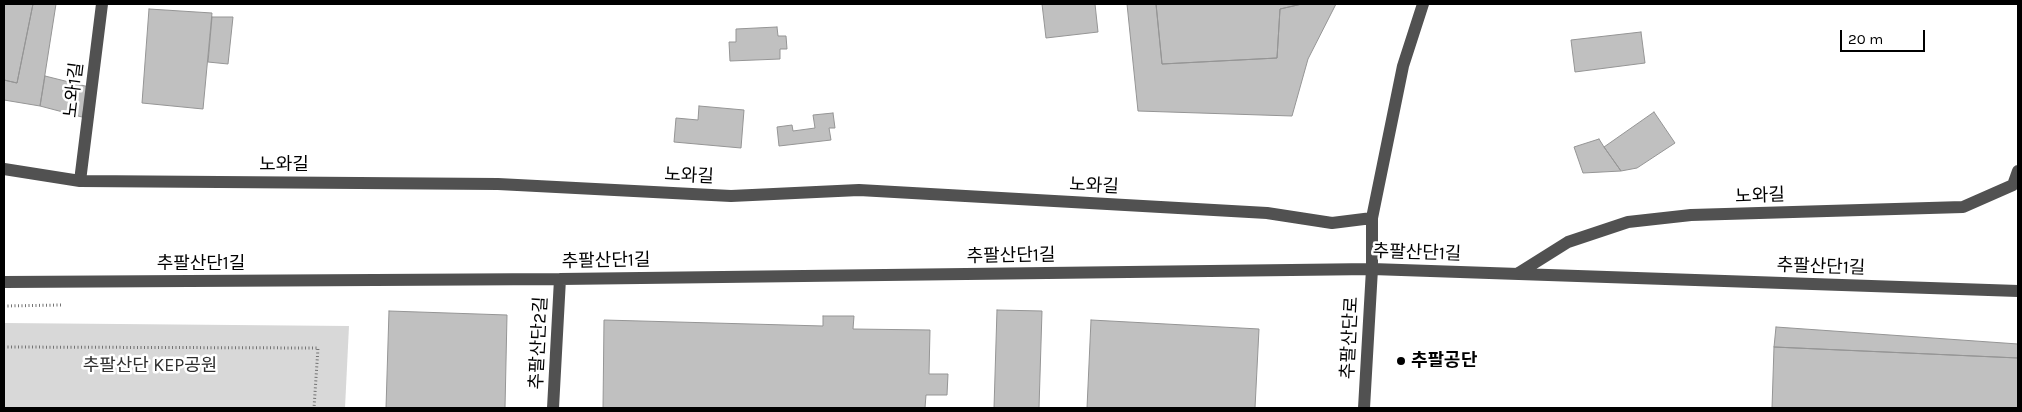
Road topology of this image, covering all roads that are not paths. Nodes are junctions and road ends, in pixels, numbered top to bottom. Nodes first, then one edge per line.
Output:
1 (102, 4) edge
2 (1423, 4) edge
3 (4, 169) edge
4 (2018, 171) edge
5 (80, 181) junction
6 (1372, 218) junction
7 (1372, 269) junction
8 (1517, 274) junction
9 (560, 280) junction
10 (4, 282) edge
11 (2018, 291) edge
12 (554, 408) edge
13 (1364, 408) edge

1 - 5 street, 노와1길
2 - 6 street
3 - 5 street, 노와길
4 - 8 street, 노와길
5 - 6 street, 노와길
6 - 7 street
7 - 8 street, 추팔산단1길
7 - 9 street, 추팔산단1길
7 - 13 street, 추팔산단로
8 - 11 street, 추팔산단1길
9 - 10 street, 추팔산단1길
9 - 12 street, 추팔산단2길

